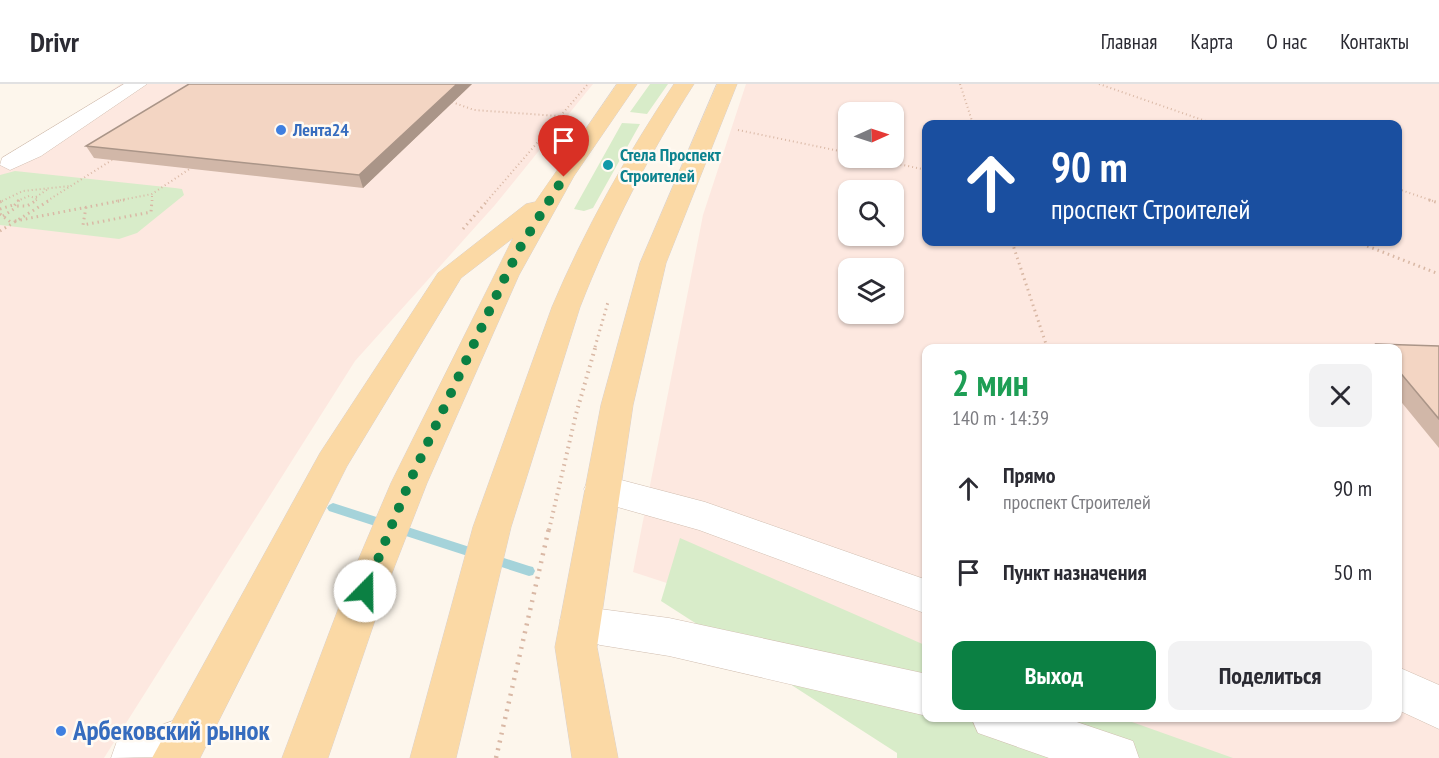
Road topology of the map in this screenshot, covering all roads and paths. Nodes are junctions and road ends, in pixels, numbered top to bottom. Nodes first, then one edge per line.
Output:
1 (137, 84) edge
2 (588, 84) edge
3 (627, 84) edge
4 (684, 84) edge
5 (727, 84) edge
6 (960, 84) edge
7 (1099, 84) edge
8 (452, 102) edge
9 (561, 116) junction
10 (973, 120) edge
11 (1202, 120) edge
12 (747, 131) dead end
13 (838, 151) edge
14 (112, 160) edge
15 (10, 163) dead end
16 (904, 165) edge
17 (191, 168) edge
18 (922, 169) edge
19 (70, 186) junction
20 (50, 188) junction
21 (30, 190) junction
22 (1402, 190) edge
23 (152, 194) junction
24 (552, 196) junction
25 (27, 197) junction
26 (36, 197) junction
27 (4, 199) junction
28 (17, 201) junction
29 (0, 202) edge
30 (34, 203) junction
31 (1439, 203) edge
32 (42, 204) junction
33 (15, 206) junction
34 (86, 207) junction
35 (0, 209) edge
36 (2, 215) edge
37 (14, 222) junction
38 (0, 231) edge
39 (459, 233) dead end
40 (1013, 246) edge
41 (1368, 246) edge
42 (1439, 274) edge
43 (608, 302) dead end
44 (1046, 344) edge
45 (602, 489) junction
46 (922, 595) edge
47 (581, 620) junction
48 (1402, 690) edge
49 (922, 695) edge
50 (1439, 707) edge
51 (1009, 722) edge
52 (179, 749) edge
53 (134, 758) edge
54 (305, 758) edge
55 (433, 758) edge
56 (496, 758) edge
57 (595, 758) edge
58 (1116, 758) edge

1 - 15 lane
2 - 9 path
3 - 24 main road
4 - 55 main road
5 - 45 main road
6 - 10 path
7 - 11 path
8 - 9 path
9 - 39 path
12 - 13 path
14 - 19 path
16 - 18 path
17 - 23 path
19 - 20 path
19 - 32 path
20 - 21 path
20 - 26 path
21 - 25 path
21 - 27 path
22 - 31 path
23 - 34 path
23 - 34 path
24 - 52 main road
24 - 54 main road
25 - 26 path
25 - 28 path
26 - 30 path
27 - 28 path
27 - 29 path
28 - 33 path
30 - 32 path
30 - 33 path
32 - 37 path
33 - 35 path
33 - 36 path
34 - 37 path
36 - 37 path
37 - 38 path
40 - 44 path
41 - 42 path
43 - 56 path
45 - 46 lane
45 - 47 main road
47 - 49 lane
47 - 57 main road
48 - 50 lane
51 - 58 lane
52 - 53 lane

